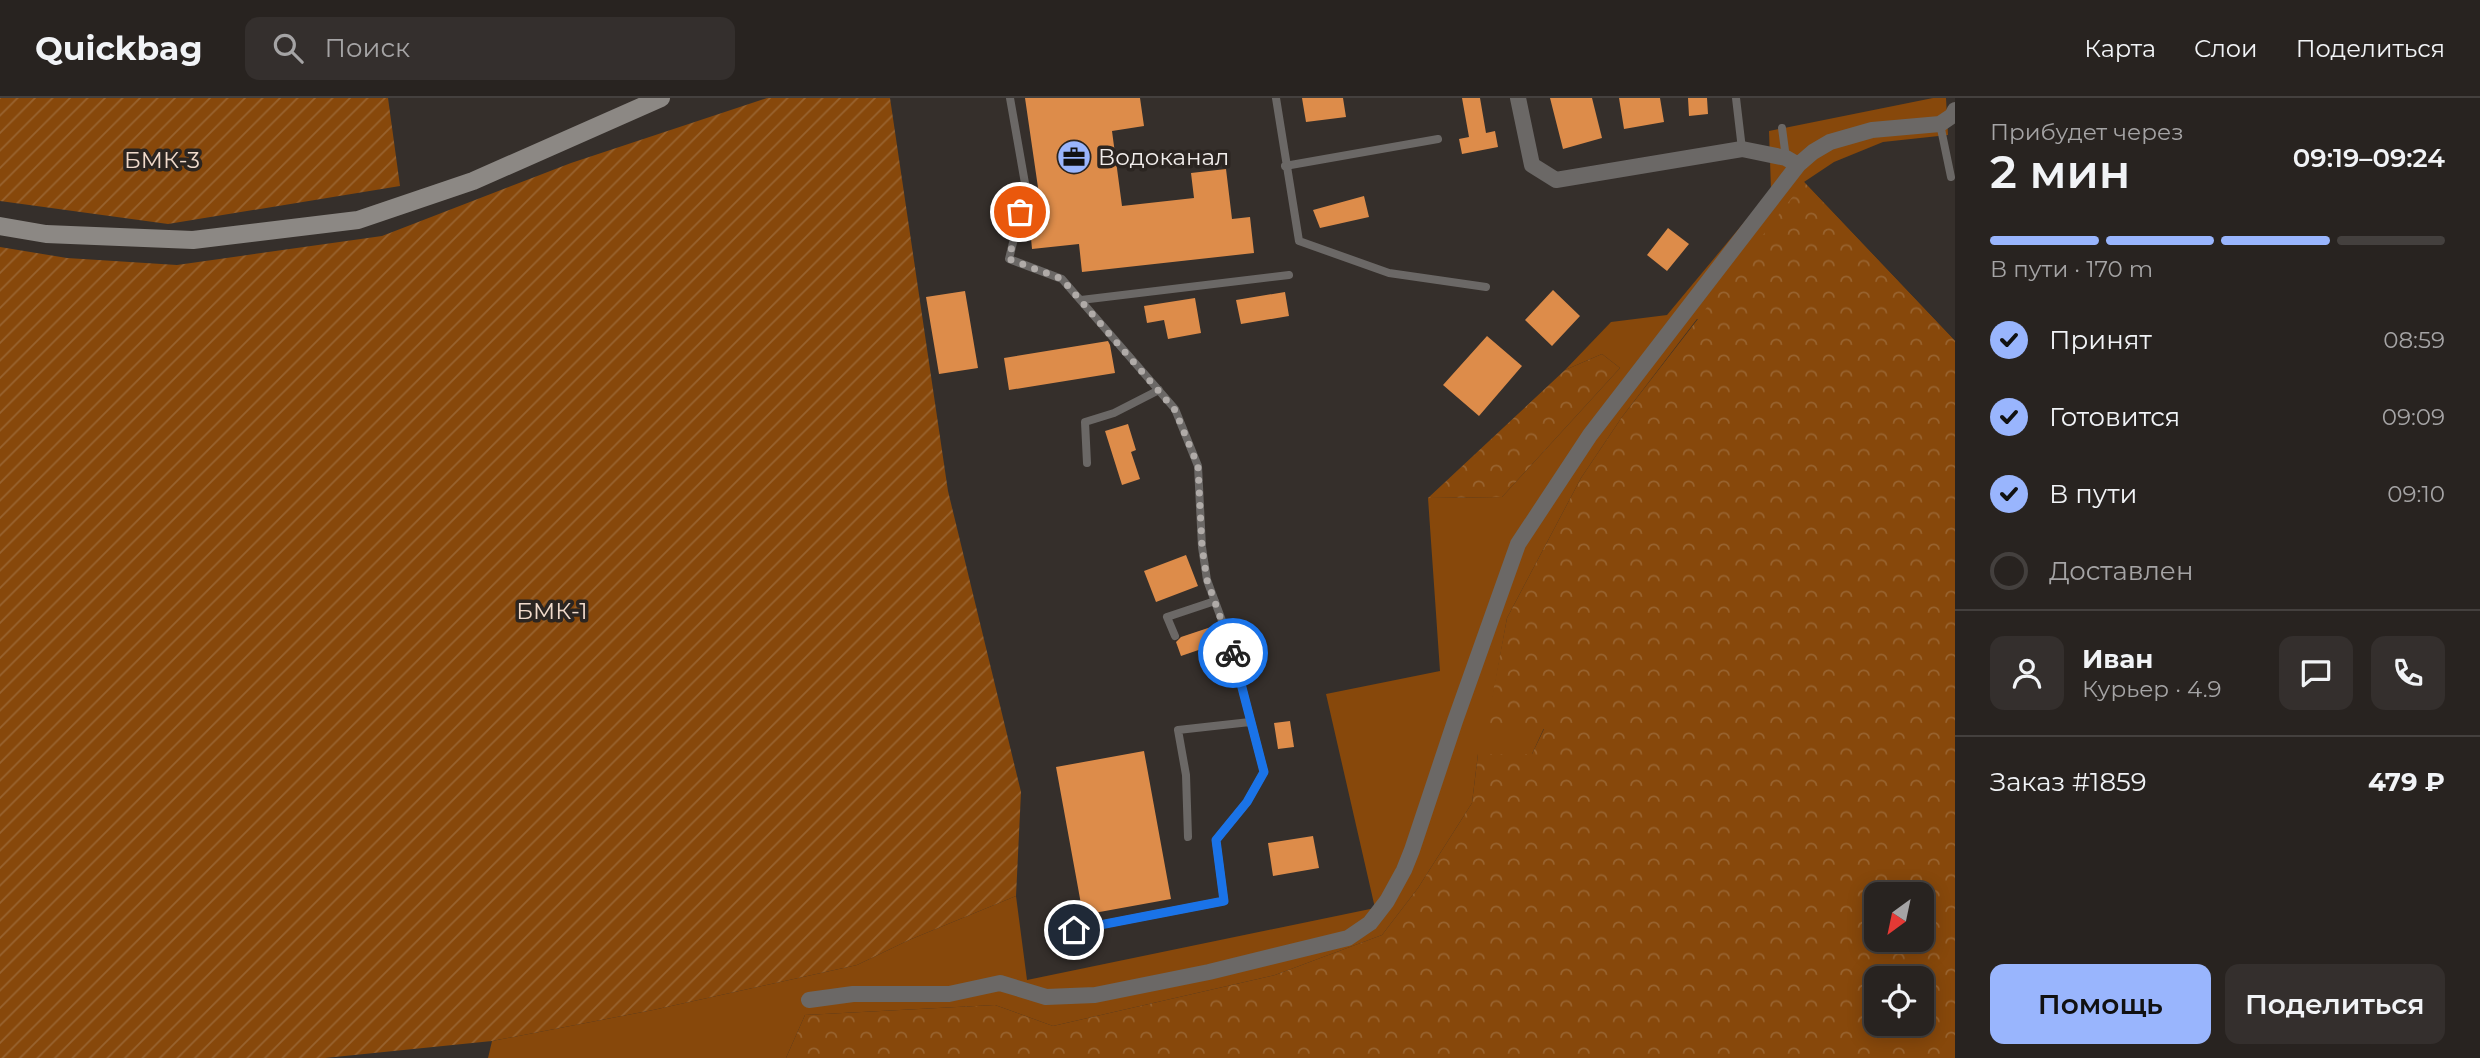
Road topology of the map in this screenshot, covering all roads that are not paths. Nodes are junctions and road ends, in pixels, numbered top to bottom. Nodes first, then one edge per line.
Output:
1 (661, 98) edge
2 (1010, 98) edge
3 (1276, 98) edge
4 (1518, 98) edge
5 (1736, 98) edge
6 (1950, 117) edge
7 (1782, 128) dead end
8 (1438, 139) dead end
9 (1742, 149) junction
10 (1792, 161) junction
11 (1286, 166) junction
12 (1951, 177) dead end
13 (0, 226) edge
14 (1289, 275) dead end
15 (1486, 287) dead end
16 (1081, 300) junction
17 (1159, 390) junction
18 (1087, 463) dead end
19 (1215, 601) junction
20 (1175, 636) dead end
21 (1250, 722) junction
22 (1188, 837) dead end
23 (1074, 930) dead end
24 (809, 1000) dead end

1 - 13 main road
2 - 16 lane
3 - 11 lane
4 - 9 street
5 - 9 lane
6 - 10 street
6 - 12 lane
7 - 10 lane
8 - 11 lane
9 - 10 street
10 - 24 street
11 - 15 lane
14 - 16 lane
16 - 17 lane
17 - 18 lane
17 - 19 lane
19 - 20 lane
19 - 21 lane
21 - 22 lane
21 - 23 lane

